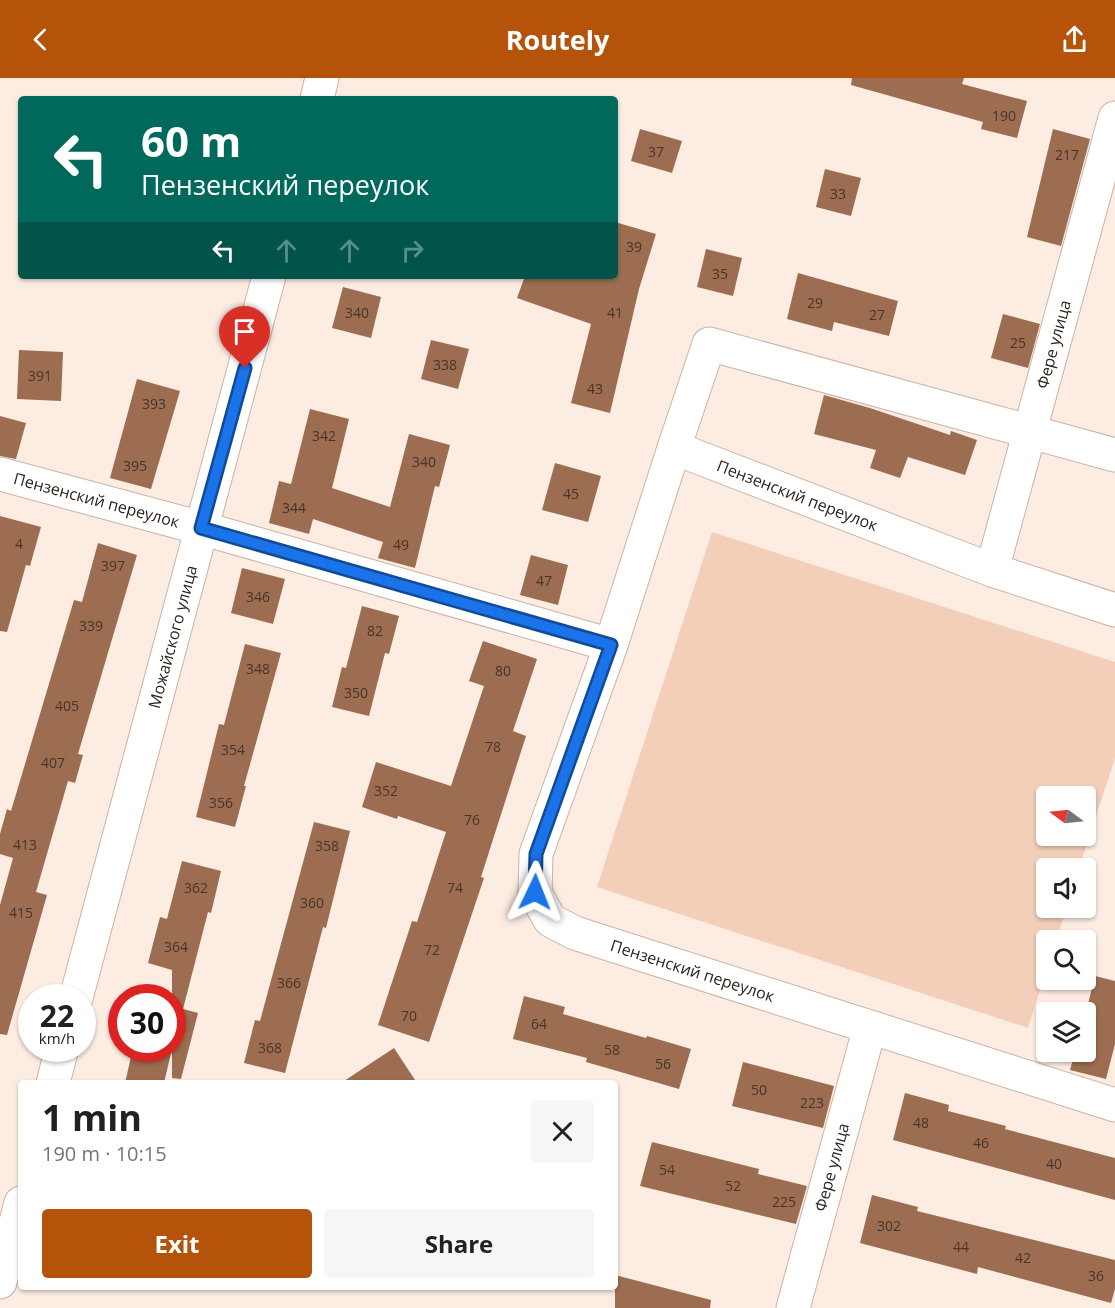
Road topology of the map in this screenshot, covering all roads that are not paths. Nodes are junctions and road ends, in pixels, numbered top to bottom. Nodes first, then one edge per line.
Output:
1 (322, 78) edge
2 (318, 96) edge
3 (1115, 118) edge
4 (268, 279) edge
5 (1029, 432) junction
6 (674, 448) junction
7 (1115, 454) edge
8 (0, 474) edge
9 (201, 528) junction
10 (992, 570) junction
11 (1115, 610) edge
12 (611, 645) junction
13 (80, 984) edge
14 (870, 1027) junction
15 (58, 1062) edge
16 (54, 1080) edge
17 (1115, 1105) edge
18 (18, 1214) edge
19 (0, 1282) edge
20 (793, 1308) edge

1 - 2 street
3 - 5 street, Фере улица
4 - 9 street, Можайского улица
5 - 6 street
5 - 7 street
5 - 10 street, Фере улица
6 - 10 street, Пензенский переулок
6 - 12 street, Пензенский переулок
8 - 9 street, Пензенский переулок
9 - 12 street, Пензенский переулок
9 - 13 street, Можайского улица
10 - 11 street, Пензенский переулок
12 - 14 street, Пензенский переулок
14 - 17 street, Пензенский переулок
14 - 20 street, Фере улица
15 - 16 street
18 - 19 street

